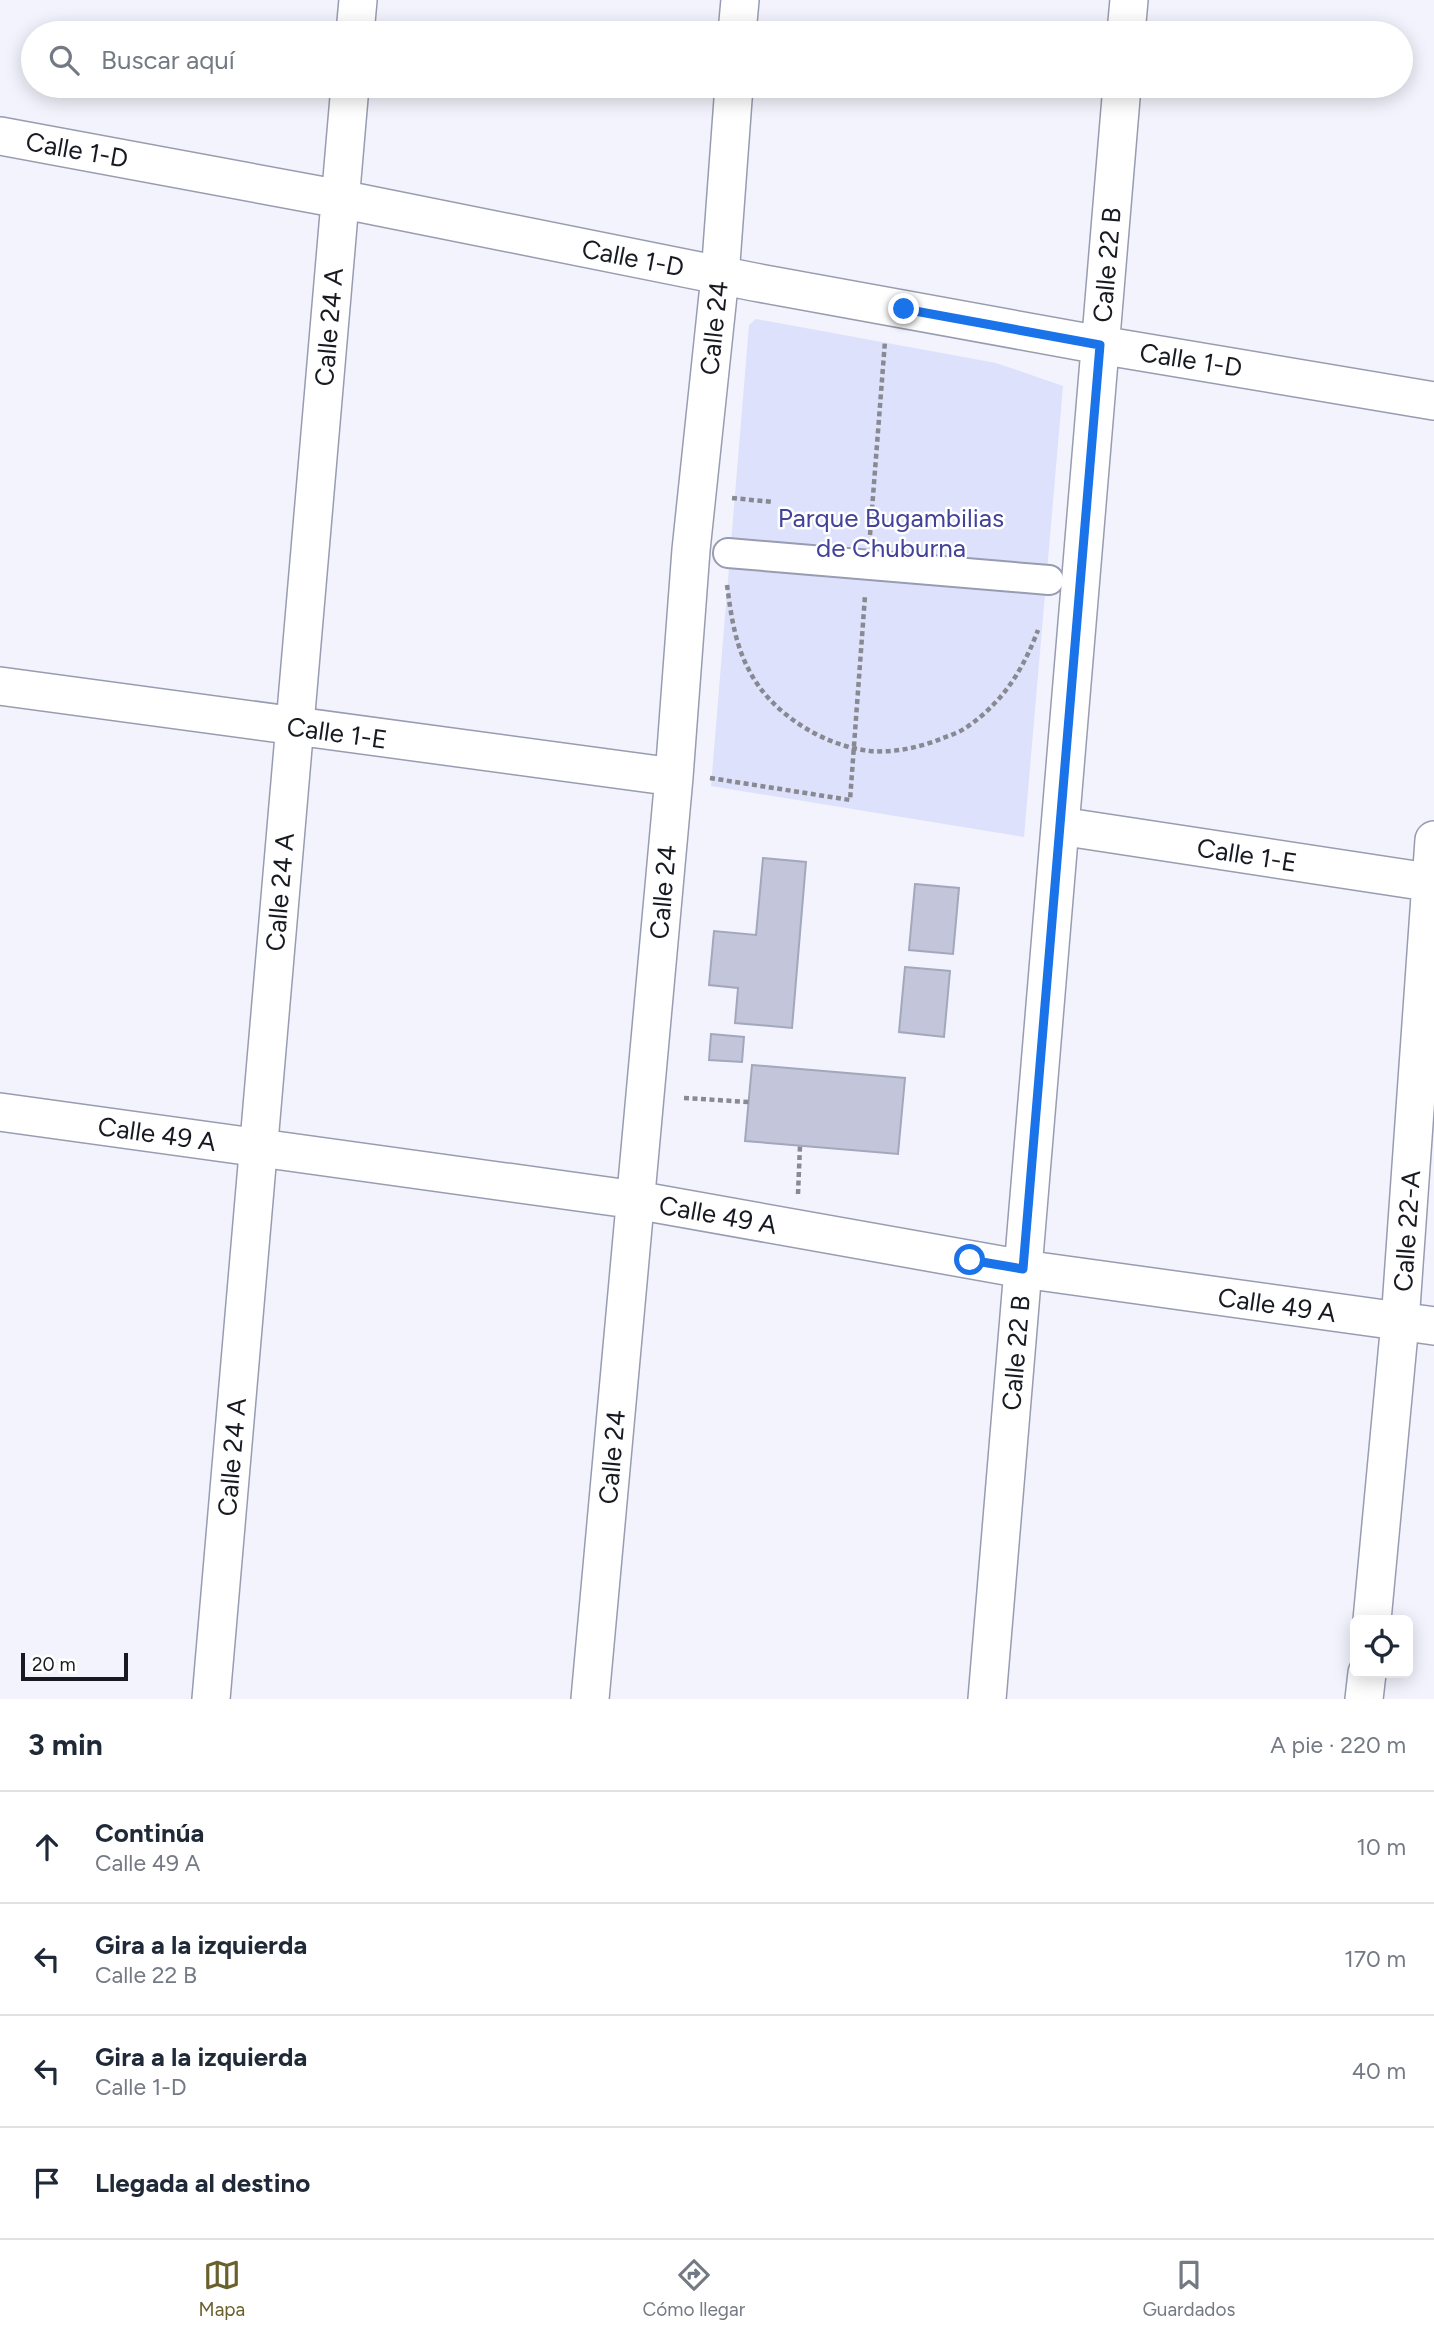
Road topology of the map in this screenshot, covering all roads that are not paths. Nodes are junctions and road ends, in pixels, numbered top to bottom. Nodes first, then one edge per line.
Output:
1 (358, 0) edge
2 (740, 0) edge
3 (1129, 0) edge
4 (356, 21) edge
5 (738, 21) edge
6 (1127, 21) edge
7 (349, 98) edge
8 (733, 98) edge
9 (1121, 98) edge
10 (0, 136) edge
11 (340, 199) junction
12 (720, 276) junction
13 (1100, 345) junction
14 (1434, 401) edge
15 (727, 565) road end
16 (1049, 580) dead end
17 (0, 686) edge
18 (295, 727) junction
19 (674, 777) junction
20 (1060, 826) junction
21 (1434, 840) edge
22 (1432, 882) edge
23 (0, 1112) edge
24 (258, 1149) junction
25 (636, 1200) junction
26 (1023, 1269) junction
27 (1417, 1324) edge
28 (1373, 1615) edge
29 (1366, 1678) edge
30 (211, 1699) edge
31 (590, 1699) edge
32 (987, 1699) edge
33 (1364, 1699) edge

1 - 4 street
2 - 5 street
3 - 6 street
7 - 11 street, Calle 24 A
8 - 12 street, Calle 24
9 - 13 street, Calle 22 B
10 - 11 street, Calle 1-D
11 - 12 street, Calle 1-D
11 - 18 street, Calle 24 A
12 - 13 street, Calle 1-D
12 - 19 street, Calle 24
13 - 14 street, Calle 1-D
13 - 20 street, Calle 22 B
15 - 16 street
17 - 18 street, Calle 1-E
18 - 19 street, Calle 1-E
18 - 24 street, Calle 24 A
19 - 25 street, Calle 24
20 - 22 street, Calle 1-E
20 - 26 street, Calle 22 B
21 - 22 street, Calle 22-A
22 - 27 street, Calle 22-A
23 - 24 street, Calle 49 A
24 - 25 street, Calle 49 A
24 - 30 street, Calle 24 A
25 - 26 street, Calle 49 A
25 - 31 street, Calle 24
26 - 27 street, Calle 49 A
26 - 32 street, Calle 22 B
27 - 28 street, Calle 22-A
29 - 33 street

